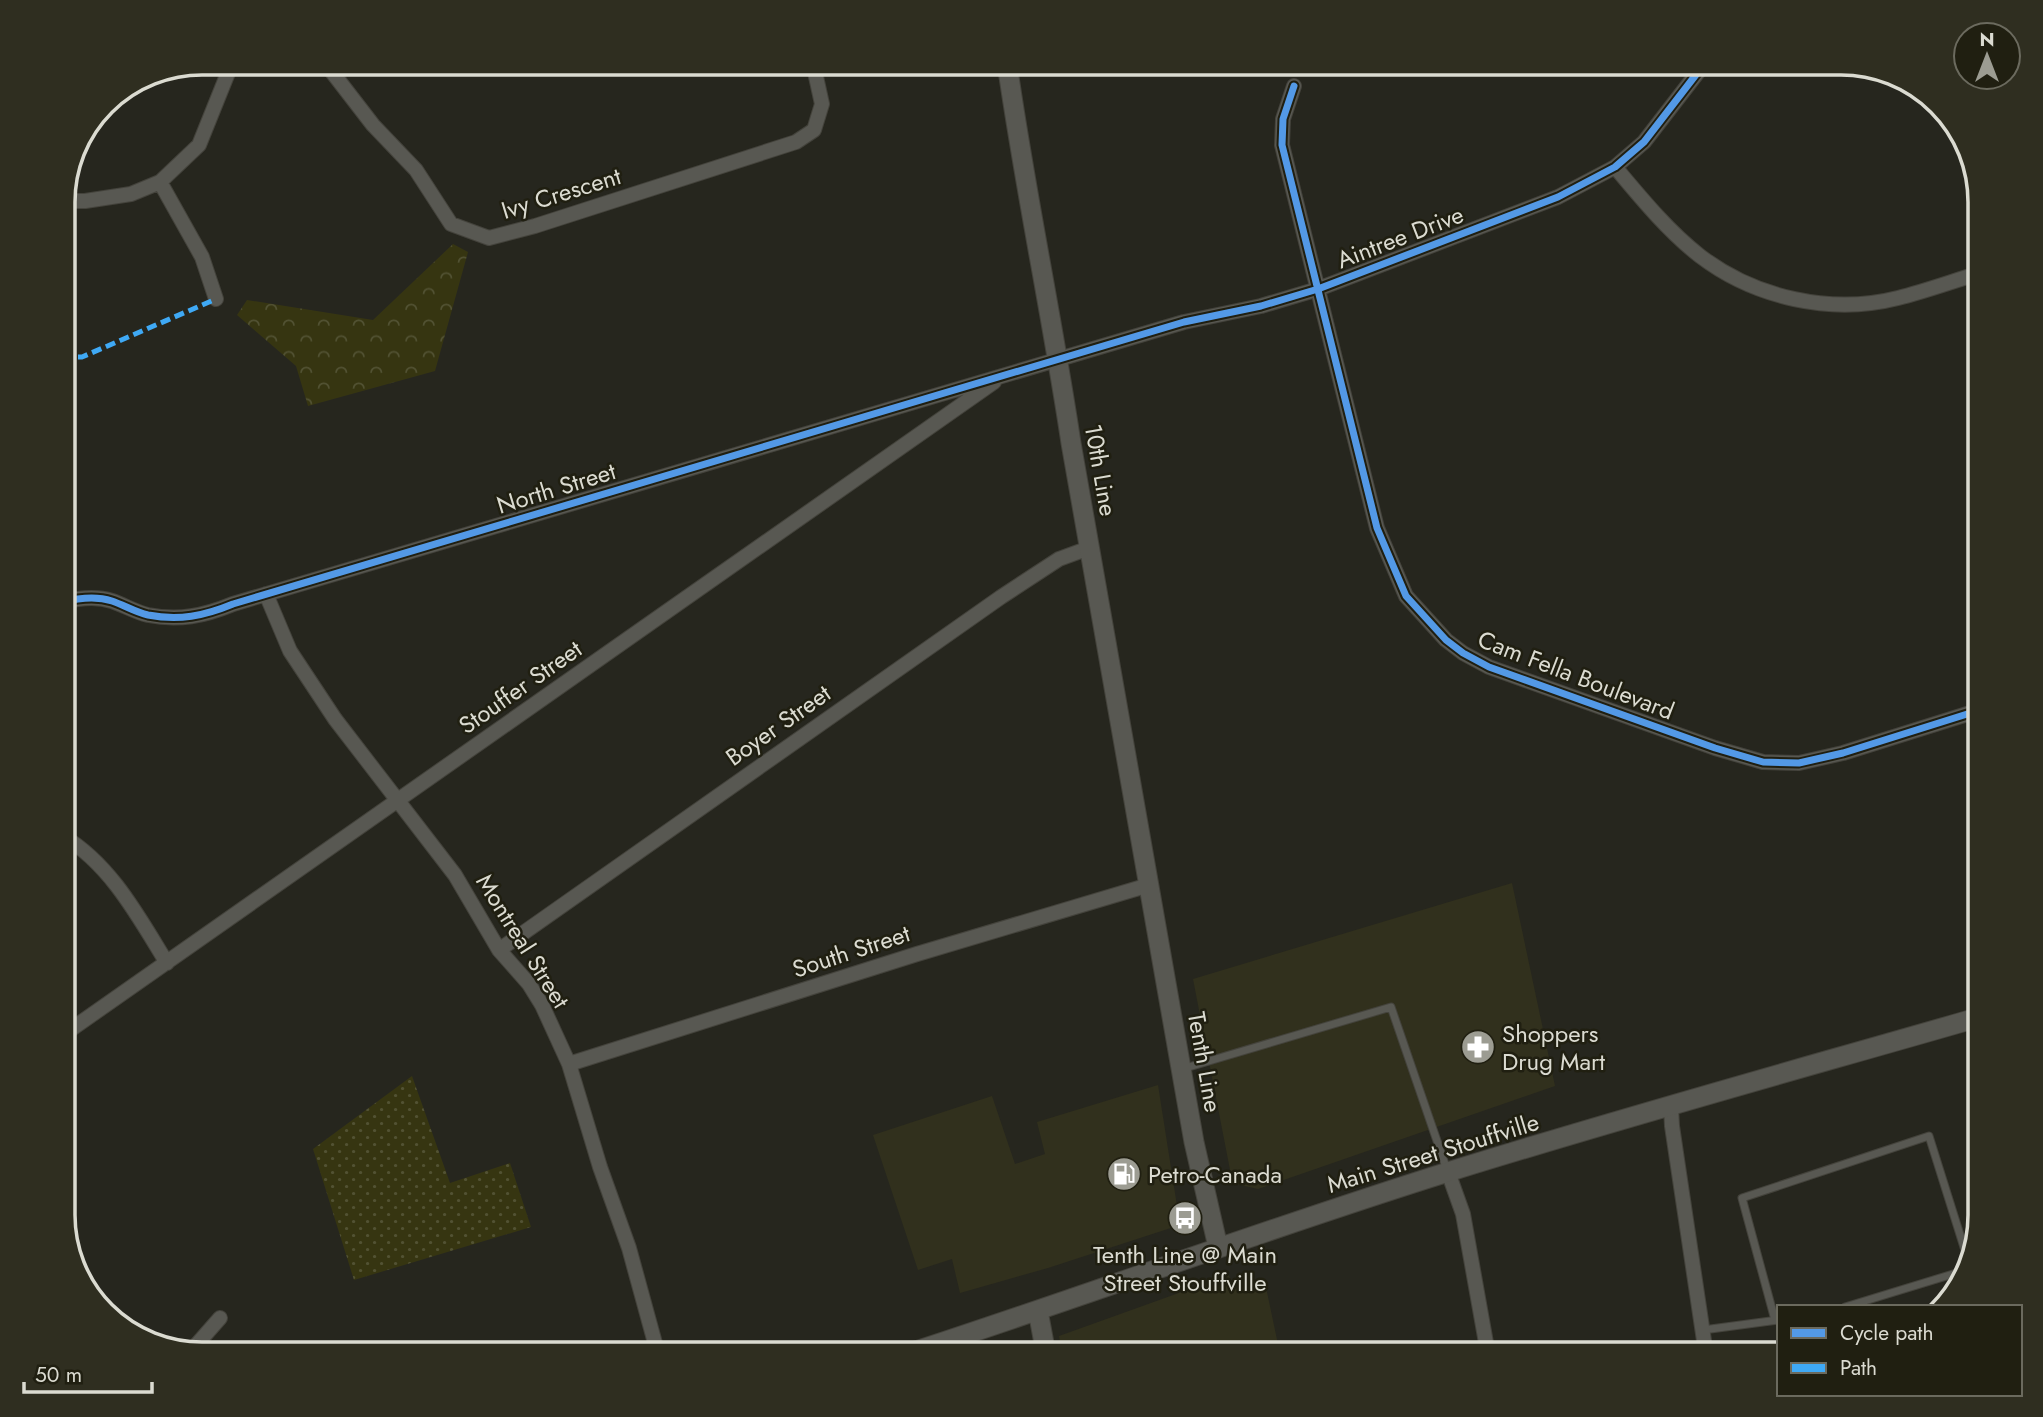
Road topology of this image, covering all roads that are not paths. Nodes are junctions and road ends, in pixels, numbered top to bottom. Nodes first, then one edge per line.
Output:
1 (1695, 75) edge
2 (227, 76) edge
3 (334, 76) edge
4 (816, 76) edge
5 (1009, 76) edge
6 (1294, 86) dead end
7 (1615, 167) junction
8 (160, 182) junction
9 (76, 201) edge
10 (1968, 277) edge
11 (1318, 289) junction
12 (216, 299) dead end
13 (1059, 359) junction
14 (1003, 375) junction
15 (1089, 548) junction
16 (266, 594) junction
17 (76, 599) edge
18 (1968, 715) edge
19 (396, 802) junction
20 (76, 845) edge
21 (1149, 885) junction
22 (499, 950) junction
23 (167, 963) junction
24 (1968, 1020) edge
25 (76, 1026) edge
26 (569, 1065) junction
27 (1181, 1069) junction
28 (1671, 1107) junction
29 (1448, 1172) junction
30 (1964, 1246) edge
31 (1218, 1247) junction
32 (1953, 1274) edge
33 (1852, 1305) edge
34 (1038, 1311) junction
35 (220, 1318) dead end
36 (1777, 1320) edge
37 (1702, 1331) junction
38 (199, 1342) edge
39 (654, 1342) edge
40 (944, 1342) edge
41 (1044, 1342) edge
42 (1486, 1342) edge
43 (1704, 1342) edge

1 - 7 street, Aintree Drive
2 - 8 street
3 - 4 street, Ivy Crescent
5 - 13 main road, 10th Line
6 - 11 street, Cam Fella Boulevard
7 - 10 street
7 - 11 street, Aintree Drive
8 - 9 street
8 - 12 street
11 - 13 street, Aintree Drive
11 - 18 street, Cam Fella Boulevard
13 - 14 street, North Street
13 - 15 main road, 10th Line
14 - 16 street, North Street
14 - 19 street, Stouffer Street
15 - 21 main road, 10th Line
15 - 22 street, Boyer Street
16 - 17 street, North Street
16 - 19 street, Montreal Street
19 - 22 street, Montreal Street
19 - 23 street, Stouffer Street
20 - 23 street
21 - 26 street, South Street
21 - 27 main road, Tenth Line
22 - 26 street, Montreal Street
23 - 25 street, Stouffer Street
24 - 28 main road, Main Street Stouffville
26 - 39 street, Montreal Street
27 - 29 lane
27 - 31 main road, Tenth Line
28 - 29 main road, Main Street Stouffville
28 - 37 street
29 - 31 main road, Main Street Stouffville
29 - 42 street
30 - 36 lane
31 - 34 main road, Main Street Stouffville
32 - 33 lane
34 - 40 main road, Main Street Stouffville
34 - 41 main road
35 - 38 street
36 - 37 lane
37 - 43 street

